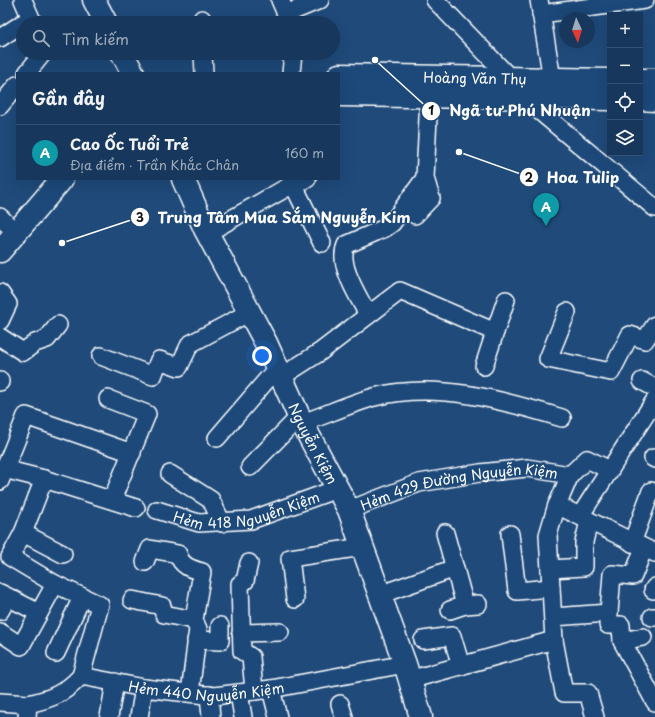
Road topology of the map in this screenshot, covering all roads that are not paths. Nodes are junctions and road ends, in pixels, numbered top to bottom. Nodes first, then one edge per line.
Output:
1 (23, 0) edge
2 (94, 0) edge
3 (320, 0) edge
4 (435, 0) edge
5 (644, 0) edge
6 (540, 7) edge
7 (285, 12) edge
8 (27, 16) edge
9 (102, 16) edge
10 (16, 29) edge
11 (0, 38) edge
12 (37, 60) edge
13 (126, 60) edge
14 (203, 60) edge
15 (292, 60) edge
16 (28, 72) edge
17 (132, 72) edge
18 (204, 72) edge
19 (291, 72) edge
20 (340, 75) edge
21 (510, 78) junction
22 (552, 79) junction
23 (607, 80) edge
24 (643, 80) edge
25 (655, 80) edge
26 (16, 86) edge
27 (340, 95) edge
28 (429, 97) junction
29 (524, 98) junction
30 (607, 99) edge
31 (643, 100) edge
32 (655, 100) edge
33 (0, 106) edge
34 (425, 178) junction
35 (44, 180) edge
36 (61, 180) edge
37 (183, 180) edge
38 (300, 182) edge
39 (655, 208) edge
40 (415, 215) dead end
41 (2, 224) edge
42 (207, 232) junction
43 (322, 243) dead end
44 (0, 251) edge
45 (0, 293) edge
46 (506, 300) dead end
47 (250, 312) junction
48 (567, 312) dead end
49 (368, 315) junction
50 (0, 321) edge
51 (58, 325) dead end
52 (655, 325) edge
53 (495, 332) junction
54 (0, 337) edge
55 (101, 356) dead end
56 (484, 366) dead end
57 (279, 373) junction
58 (108, 399) dead end
59 (655, 400) edge
60 (562, 418) dead end
61 (300, 420) junction
62 (216, 438) dead end
63 (132, 453) junction
64 (3, 466) edge
65 (250, 467) dead end
66 (610, 470) junction
67 (170, 474) dead end
68 (570, 475) junction
69 (44, 479) junction
70 (337, 490) junction
71 (651, 491) dead end
72 (112, 500) junction
73 (557, 505) junction
74 (136, 508) dead end
75 (156, 510) dead end
76 (349, 510) junction
77 (584, 519) junction
78 (222, 523) junction
79 (23, 533) junction
80 (445, 533) dead end
81 (510, 534) dead end
82 (362, 547) junction
83 (644, 548) edge
84 (63, 554) dead end
85 (145, 562) dead end
86 (249, 563) dead end
87 (455, 568) junction
88 (550, 569) junction
89 (55, 584) junction
90 (551, 588) junction
91 (379, 595) junction
92 (82, 597) junction
93 (294, 599) dead end
94 (3, 600) edge
95 (132, 600) dead end
96 (464, 606) dead end
97 (39, 613) junction
98 (609, 613) junction
99 (553, 617) junction
100 (194, 620) junction
101 (220, 626) dead end
102 (0, 632) edge
103 (280, 632) dead end
104 (242, 633) junction
105 (643, 637) dead end
106 (196, 640) junction
107 (423, 640) dead end
108 (554, 640) junction
109 (622, 641) junction
110 (56, 654) dead end
111 (461, 666) junction
112 (407, 672) junction
113 (81, 676) junction
114 (115, 682) junction
115 (144, 688) junction
116 (271, 689) junction
117 (246, 692) junction
118 (190, 693) junction
119 (209, 695) junction
120 (0, 702) edge
121 (655, 702) edge
122 (28, 710) edge
123 (109, 717) edge
124 (139, 717) edge
125 (211, 717) edge
126 (243, 717) edge
127 (278, 717) edge
128 (419, 717) edge
129 (595, 717) edge

1 - 8 street
2 - 9 main road
3 - 7 street
4 - 21 street
5 - 6 street
6 - 22 street
10 - 11 street
12 - 16 street
13 - 17 main road
14 - 18 street
15 - 19 street
20 - 21 main road, Hoàng Văn Thụ
21 - 22 main road, Hoàng Văn Thụ
22 - 23 main road, Hoàng Văn Thụ
24 - 25 main road
26 - 33 street
27 - 28 main road, Hoàng Văn Thụ
28 - 29 main road, Hoàng Văn Thụ
28 - 34 street
29 - 30 main road, Hoàng Văn Thụ
29 - 39 street
31 - 32 main road
34 - 40 street
34 - 49 street
35 - 41 main road
36 - 44 main road
37 - 42 main road, Nguyễn Kiệm
38 - 42 street
38 - 43 street
42 - 47 main road, Nguyễn Kiệm
45 - 50 street
46 - 53 street
47 - 55 street
47 - 57 main road, Nguyễn Kiệm
48 - 52 street
49 - 53 street
49 - 57 street
51 - 54 street
53 - 56 street
57 - 61 main road, Nguyễn Kiệm
57 - 62 street
58 - 63 street
59 - 66 street
60 - 61 street
61 - 65 street
61 - 70 main road, Nguyễn Kiệm
63 - 64 street
63 - 72 street
64 - 69 street
66 - 68 street
66 - 77 street
67 - 78 street
68 - 73 street
68 - 76 street, Hẻm 429 Đường Nguyễn Kiệm
69 - 72 street
69 - 79 street
70 - 76 main road, Nguyễn Kiệm
70 - 78 street, Hẻm 418 Nguyễn Kiệm
71 - 83 street
72 - 74 street
73 - 77 street
73 - 88 street
75 - 78 street, Hẻm 418 Nguyễn Kiệm
76 - 82 main road, Nguyễn Kiệm
77 - 83 street
77 - 88 street
79 - 84 street
79 - 89 street
80 - 87 street
81 - 90 street
82 - 91 main road, Nguyễn Kiệm
82 - 93 street
83 - 98 street
85 - 100 street
86 - 104 street
87 - 91 street
87 - 96 street
88 - 90 street
89 - 92 street
89 - 97 street
90 - 99 street
91 - 112 main road, Nguyễn Kiệm
92 - 110 street
92 - 113 street
94 - 97 street
95 - 100 street
97 - 102 street
98 - 99 street
98 - 109 street
99 - 108 street
100 - 106 street
101 - 106 street
103 - 104 street
104 - 117 street
105 - 109 street
106 - 118 street
107 - 111 street
108 - 111 street, Hẻm 440 Nguyễn Kiệm
108 - 129 street
109 - 121 street
111 - 112 street, Hẻm 440 Nguyễn Kiệm
112 - 116 street, Hẻm 440 Nguyễn Kiệm
112 - 128 main road, Nguyễn Kiệm
113 - 114 street, Hẻm 440 Nguyễn Kiệm
113 - 122 street
114 - 115 street, Hẻm 440 Nguyễn Kiệm
114 - 123 street
115 - 118 street, Hẻm 440 Nguyễn Kiệm
115 - 124 street
116 - 117 street, Hẻm 440 Nguyễn Kiệm
116 - 127 street
117 - 119 street, Hẻm 440 Nguyễn Kiệm
117 - 126 street
118 - 119 street, Hẻm 440 Nguyễn Kiệm
119 - 125 street
120 - 122 street

